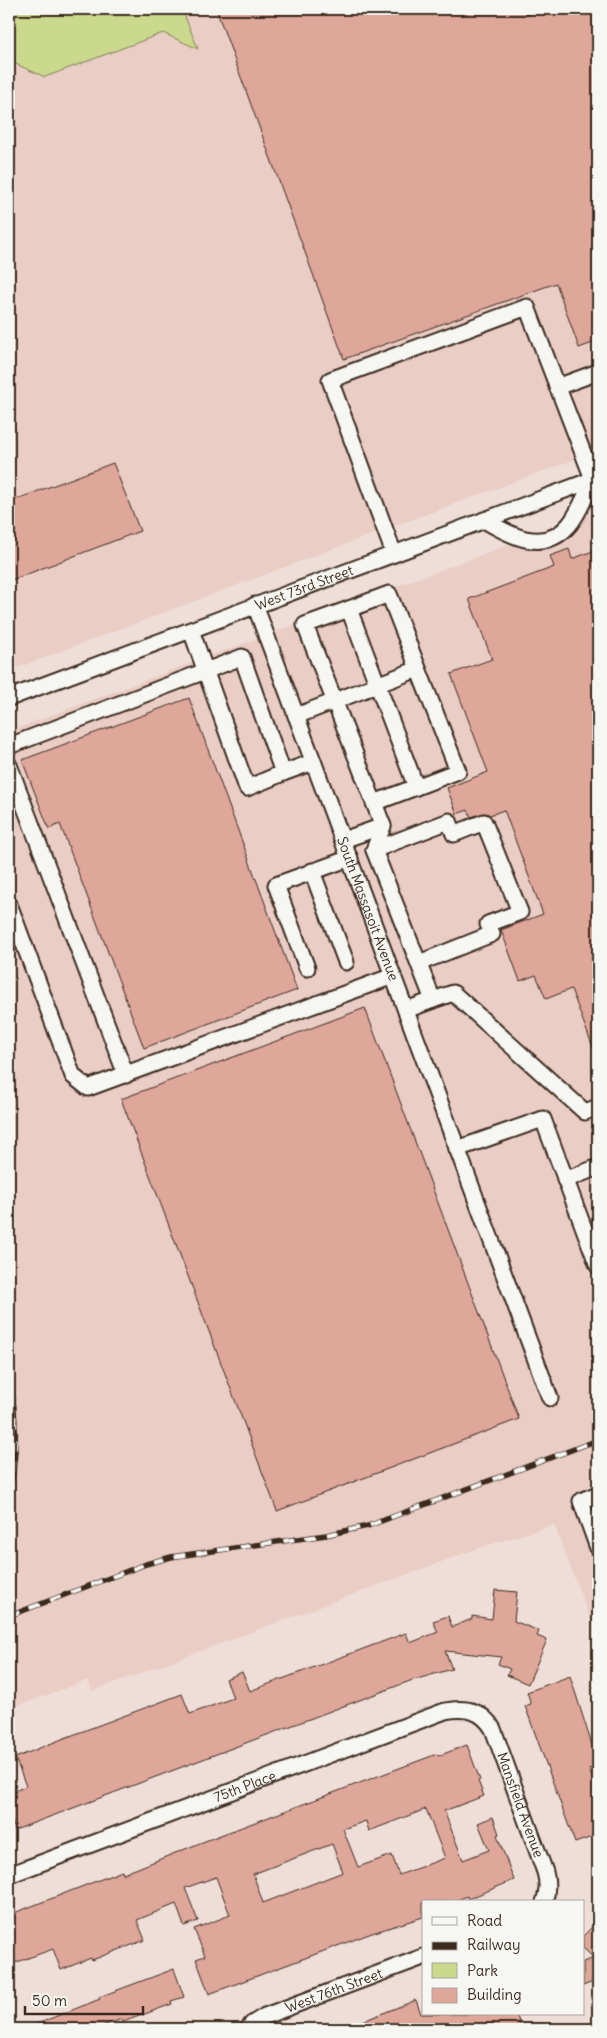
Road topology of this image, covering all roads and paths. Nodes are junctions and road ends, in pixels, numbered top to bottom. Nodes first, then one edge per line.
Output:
1 (598, 372) edge
2 (557, 387) junction
3 (596, 478) edge
4 (484, 520) junction
5 (394, 554) junction
6 (255, 605) junction
7 (348, 609) junction
8 (192, 630) junction
9 (418, 669) junction
10 (206, 670) junction
11 (378, 685) junction
12 (9, 698) edge
13 (335, 701) junction
14 (296, 716) junction
15 (9, 746) edge
16 (313, 762) junction
17 (9, 765) edge
18 (284, 774) junction
19 (416, 787) junction
20 (14, 796) edge
21 (374, 803) junction
22 (383, 826) junction
23 (342, 840) junction
24 (374, 850) junction
25 (350, 858) junction
26 (312, 871) junction
27 (9, 904) edge
28 (346, 962) dead end
29 (419, 963) junction
30 (307, 968) dead end
31 (393, 976) junction
32 (433, 1000) junction
33 (406, 1010) junction
34 (126, 1075) junction
35 (598, 1107) edge
36 (457, 1149) junction
37 (598, 1167) edge
38 (565, 1180) junction
39 (598, 1266) edge
40 (550, 1398) dead end
41 (598, 1494) edge
42 (598, 1548) edge
43 (482, 1715) joint
44 (9, 1875) edge
45 (544, 1900) edge
46 (422, 1957) edge
47 (248, 2029) edge

1 - 2 street
2 - 3 street
2 - 5 street
3 - 4 street, West 73rd Street
3 - 4 street
4 - 5 street, West 73rd Street
5 - 6 street, West 73rd Street
6 - 8 street, West 73rd Street
6 - 14 street, South Massasoit Avenue
7 - 9 street
7 - 11 street
7 - 13 street
8 - 10 street
8 - 12 street, West 73rd Street
9 - 11 street
9 - 19 street
10 - 15 street
10 - 18 street
10 - 18 street
11 - 13 street
11 - 19 street
13 - 14 street
13 - 21 street
14 - 16 street, South Massasoit Avenue
16 - 18 street
16 - 23 street, South Massasoit Avenue
17 - 20 street
19 - 21 street
20 - 34 street
21 - 22 street
22 - 23 street
22 - 24 street
23 - 25 street, South Massasoit Avenue
24 - 29 street
24 - 29 street
25 - 26 street
25 - 31 street, South Massasoit Avenue
26 - 28 street
26 - 30 street
27 - 34 street
29 - 32 street
31 - 33 street, South Massasoit Avenue
31 - 34 street
32 - 33 street
32 - 35 street
33 - 36 street, South Massasoit Avenue
36 - 38 street
36 - 40 street, South Massasoit Avenue
37 - 38 street
38 - 39 street
41 - 42 street
43 - 44 street, 75th Place
43 - 45 street, Mansfield Avenue
46 - 47 street, West 76th Street

